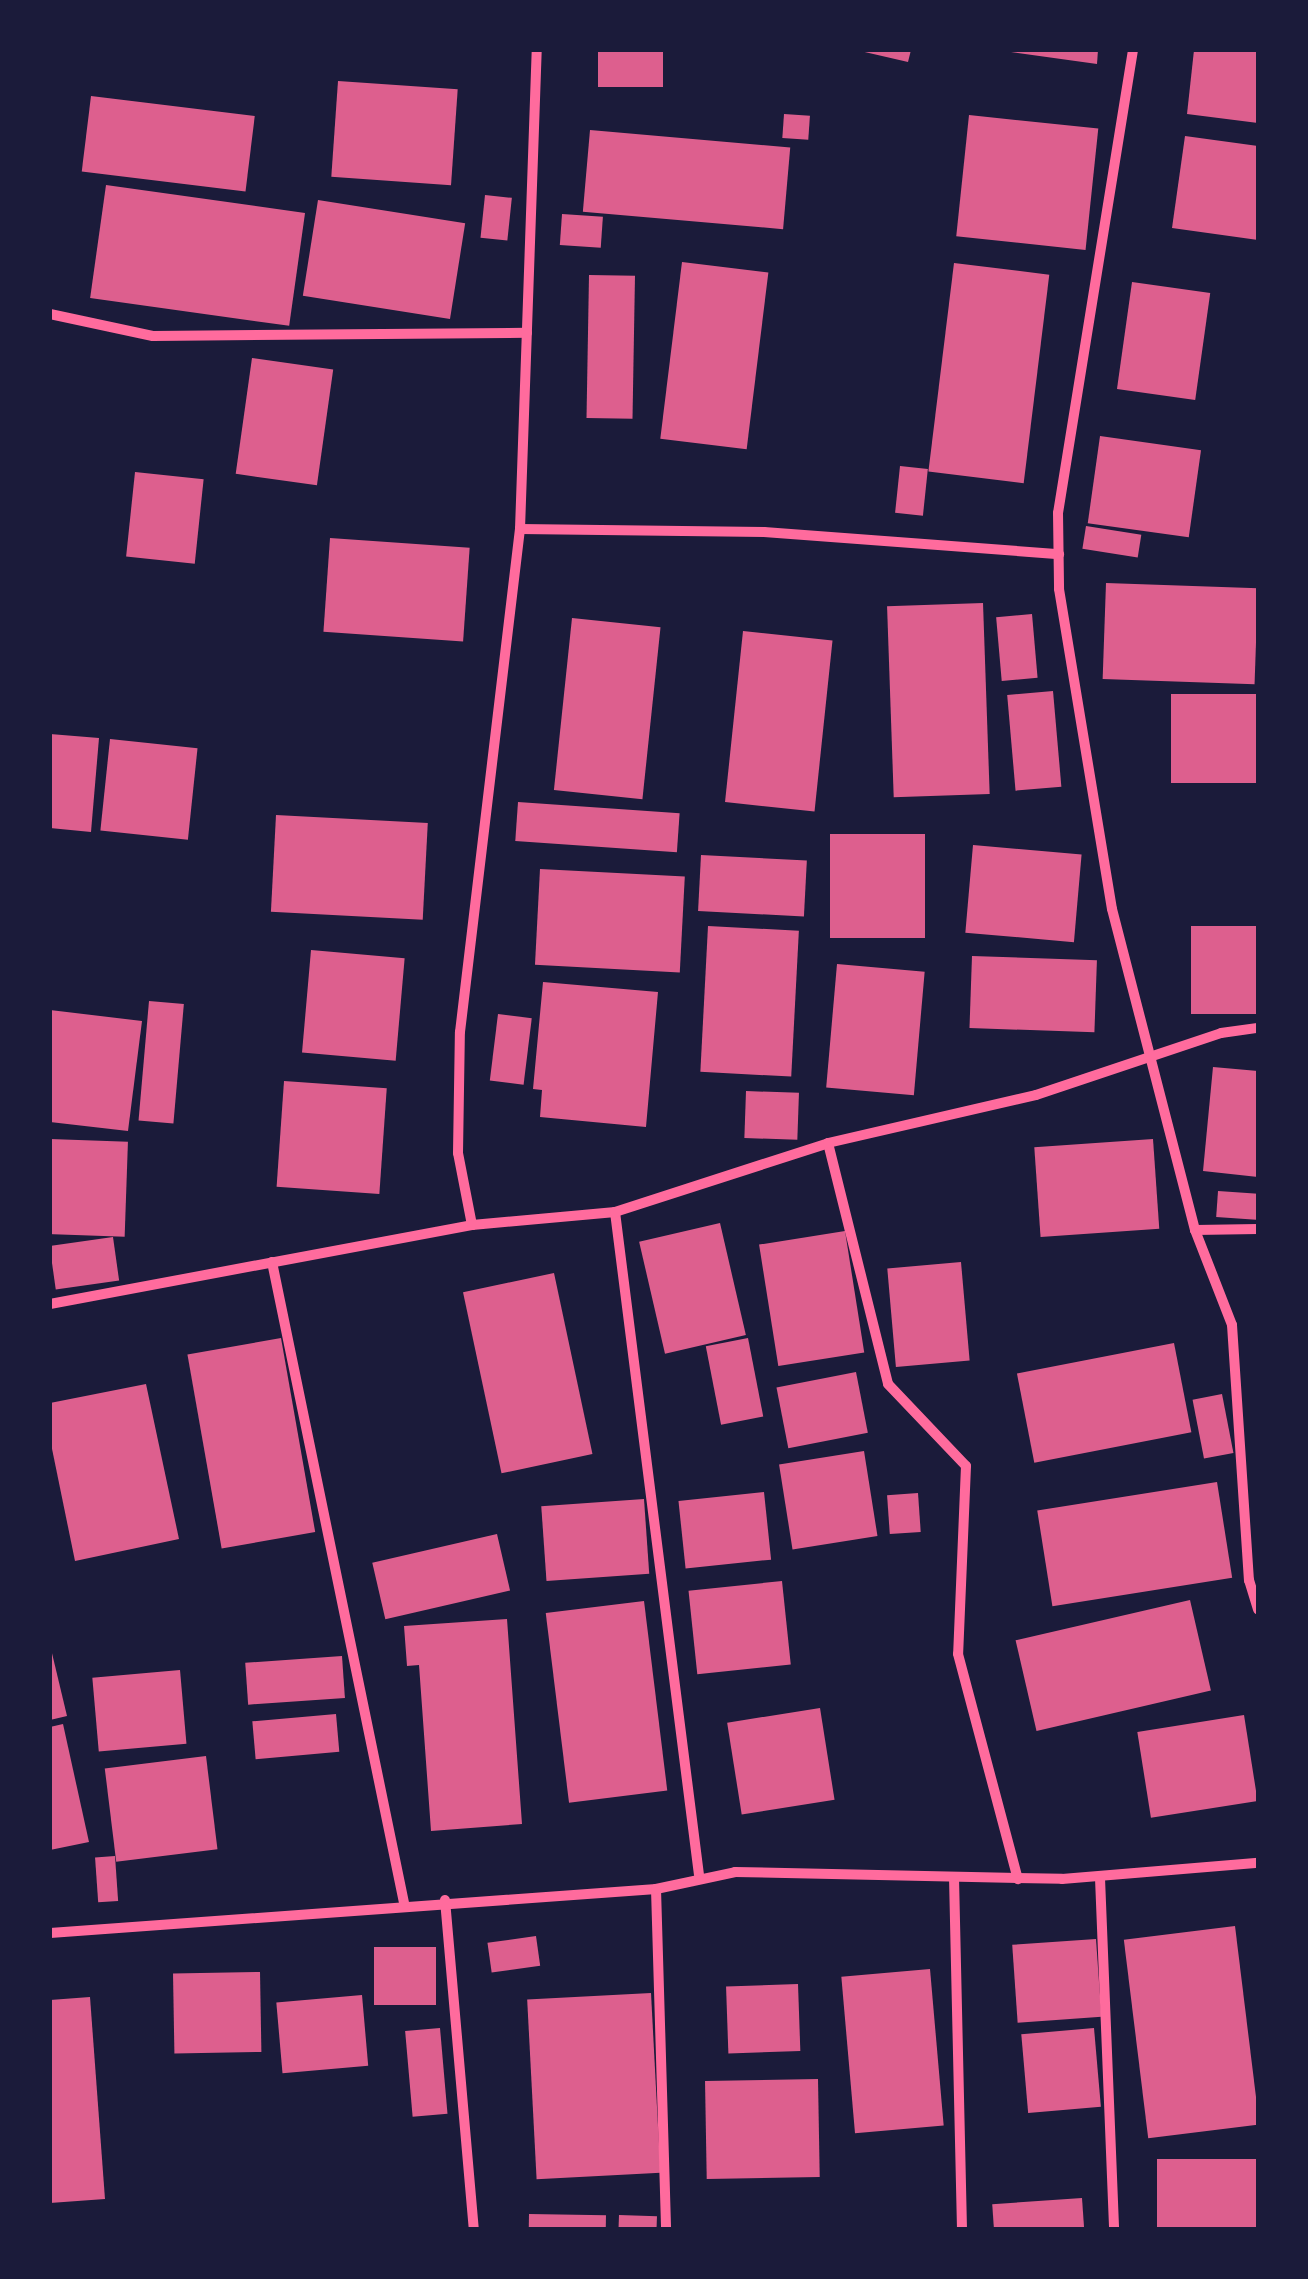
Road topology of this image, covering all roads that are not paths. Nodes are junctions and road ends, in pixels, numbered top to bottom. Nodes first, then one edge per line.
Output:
1 (537, 50) edge
2 (1133, 50) edge
3 (50, 314) edge
4 (527, 333) junction
5 (520, 530) junction
6 (1058, 554) junction
7 (1258, 1028) edge
8 (1148, 1058) junction
9 (828, 1143) junction
10 (615, 1212) junction
11 (472, 1225) junction
12 (1258, 1228) edge
13 (1195, 1230) junction
14 (272, 1262) junction
15 (50, 1304) edge
16 (1258, 1610) edge
17 (1258, 1863) edge
18 (699, 1875) junction
19 (954, 1877) junction
20 (1018, 1878) junction
21 (1100, 1878) junction
22 (656, 1889) junction
23 (445, 1900) junction
24 (404, 1903) junction
25 (50, 1934) edge
26 (474, 2229) edge
27 (666, 2229) edge
28 (962, 2229) edge
29 (1114, 2229) edge

1 - 4 street
2 - 6 street
3 - 4 street
4 - 5 street
5 - 6 street
5 - 11 street
6 - 8 street
7 - 8 street
8 - 9 street
8 - 13 street
9 - 10 street
9 - 20 street
10 - 11 street
10 - 18 street
11 - 14 street
12 - 13 street
13 - 16 street
14 - 15 street
14 - 24 street
17 - 21 street
18 - 19 street
18 - 22 street
19 - 20 street
19 - 28 street
20 - 21 street
21 - 29 street
22 - 23 street
22 - 27 street
23 - 24 street
23 - 26 street
24 - 25 street

